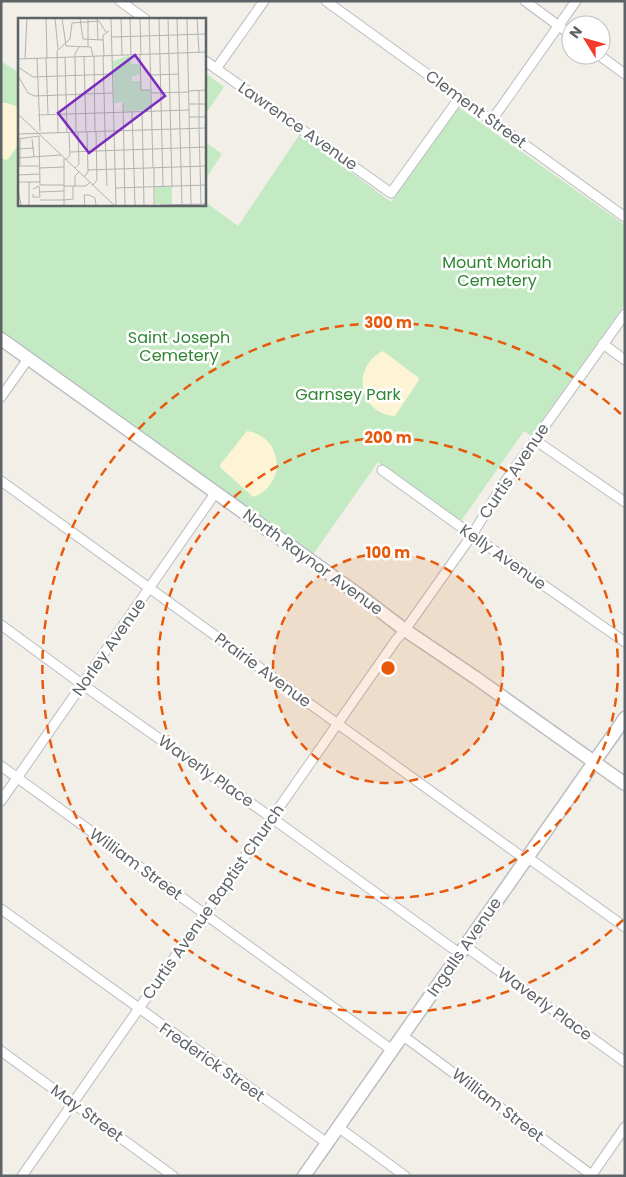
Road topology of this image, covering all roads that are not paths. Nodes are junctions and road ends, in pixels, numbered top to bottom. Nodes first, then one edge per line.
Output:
1 (120, 1) edge
2 (264, 1) edge
3 (326, 1) edge
4 (524, 1) edge
5 (576, 1) edge
6 (144, 18) edge
7 (558, 26) junction
8 (561, 28) edge
9 (205, 61) edge
10 (611, 64) edge
11 (216, 69) junction
12 (625, 74) edge
13 (460, 97) junction
14 (492, 120) junction
15 (625, 217) edge
16 (625, 314) edge
17 (1, 339) edge
18 (602, 344) junction
19 (28, 359) junction
20 (625, 360) edge
21 (1, 397) edge
22 (535, 440) junction
23 (382, 470) dead end
24 (1, 481) edge
25 (216, 492) junction
26 (625, 502) edge
27 (472, 535) junction
28 (149, 588) junction
29 (1, 625) edge
30 (405, 630) junction
31 (625, 642) edge
32 (83, 685) junction
33 (625, 718) edge
34 (337, 724) junction
35 (594, 762) junction
36 (1, 766) edge
37 (18, 778) junction
38 (625, 784) edge
39 (1, 801) edge
40 (272, 818) junction
41 (526, 858) junction
42 (1, 910) edge
43 (205, 914) junction
44 (625, 927) edge
45 (462, 950) junction
46 (139, 1009) junction
47 (402, 1034) junction
48 (392, 1050) junction
49 (1, 1052) edge
50 (625, 1062) edge
51 (73, 1103) junction
52 (338, 1127) junction
53 (625, 1127) edge
54 (326, 1143) junction
55 (592, 1175) edge
56 (22, 1176) edge
57 (173, 1176) edge
58 (304, 1176) edge
59 (405, 1176) edge

1 - 6 street
2 - 11 street
3 - 13 street, Clement Street
4 - 7 street
5 - 7 street
7 - 8 street
7 - 14 street
9 - 11 street, Lawrence Avenue
10 - 12 street
11 - 13 street, Lawrence Avenue
13 - 14 street, Clement Street
14 - 15 street, Clement Street
16 - 18 street, Curtis Avenue
17 - 19 main road, North Raynor Avenue
18 - 20 street
18 - 22 street, Curtis Avenue
19 - 21 street
19 - 25 main road, North Raynor Avenue
22 - 26 street
22 - 27 street, Curtis Avenue
23 - 27 street, Kelly Avenue
24 - 28 street, Prairie Avenue
25 - 28 street, Norley Avenue
25 - 30 main road, North Raynor Avenue
27 - 30 street, Curtis Avenue
27 - 31 street, Kelly Avenue
28 - 32 street, Norley Avenue
28 - 34 street, Prairie Avenue
29 - 32 street, Waverly Place
30 - 34 street, Curtis Avenue Baptist Church
30 - 35 main road, North Raynor Avenue
32 - 37 street, Norley Avenue
32 - 40 street, Waverly Place
33 - 35 main road, Ingalls Avenue
34 - 40 street, Curtis Avenue Baptist Church
34 - 41 street, Prairie Avenue
35 - 38 main road, North Raynor Avenue
35 - 41 main road, Ingalls Avenue
36 - 37 street, William Street
37 - 39 street, Norley Avenue
37 - 43 street, William Street
40 - 43 street, Curtis Avenue Baptist Church
40 - 45 street, Waverly Place
41 - 44 street, Prairie Avenue
41 - 45 main road, Ingalls Avenue
42 - 46 street, Frederick Street
43 - 46 street, Curtis Avenue Baptist Church
43 - 48 street, William Street
45 - 47 main road, Ingalls Avenue
45 - 50 street, Waverly Place
46 - 51 street, Curtis Avenue Baptist Church
46 - 54 street, Frederick Street
47 - 48 main road, Ingalls Avenue
47 - 55 street, William Street
48 - 52 main road, Ingalls Avenue
49 - 51 street, May Street
51 - 56 street, Curtis Avenue Baptist Church
51 - 57 street, May Street
52 - 54 main road, Ingalls Avenue
52 - 59 street
53 - 55 street
54 - 58 main road, Ingalls Avenue

